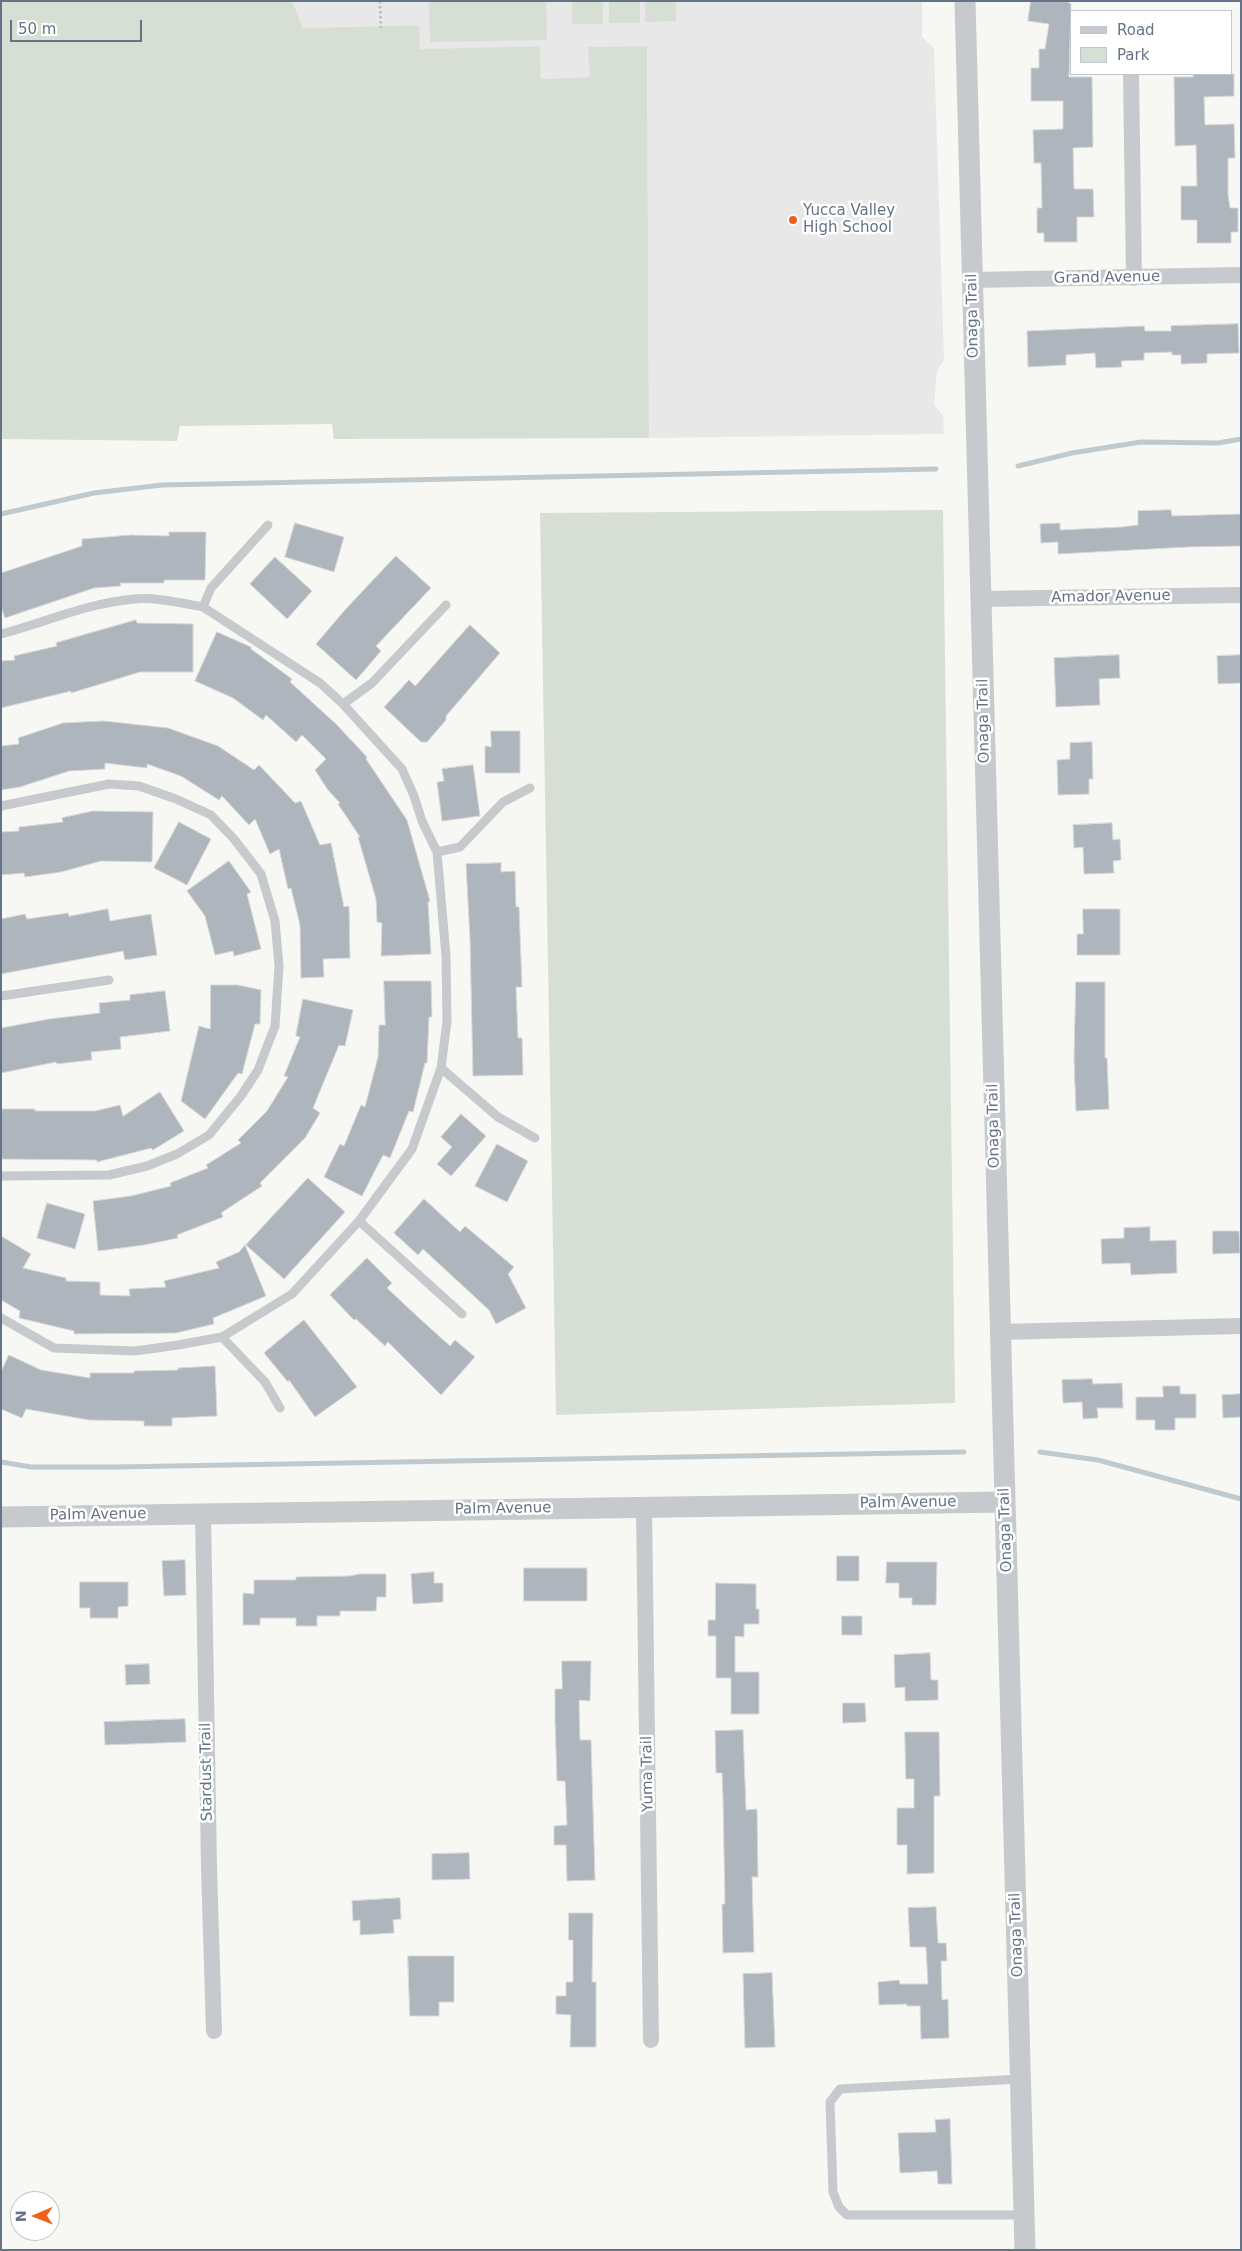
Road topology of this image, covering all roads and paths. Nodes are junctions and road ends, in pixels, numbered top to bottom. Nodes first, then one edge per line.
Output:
1 (380, 1) edge
2 (965, 1) edge
3 (381, 28) dead end
4 (1131, 75) edge
5 (1241, 276) edge
6 (1134, 278) junction
7 (972, 280) junction
8 (268, 525) dead end
9 (1241, 595) edge
10 (981, 599) junction
11 (446, 605) dead end
12 (203, 607) junction
13 (1, 634) edge
14 (343, 704) junction
15 (530, 788) dead end
16 (1, 806) edge
17 (437, 852) junction
18 (109, 980) dead end
19 (1, 996) edge
20 (441, 1068) junction
21 (535, 1138) dead end
22 (1, 1176) edge
23 (359, 1221) junction
24 (462, 1314) dead end
25 (1, 1318) edge
26 (1241, 1326) edge
27 (999, 1332) junction
28 (222, 1337) junction
29 (280, 1408) dead end
30 (1005, 1502) junction
31 (644, 1507) junction
32 (202, 1513) junction
33 (1, 1517) edge
34 (214, 2031) dead end
35 (651, 2040) dead end
36 (1021, 2078) junction
37 (1024, 2215) junction
38 (1025, 2250) edge

1 - 3 path
2 - 7 street, Onaga Trail
4 - 6 street
5 - 6 street, Grand Avenue
6 - 7 street, Grand Avenue
7 - 10 street, Onaga Trail
8 - 12 lane
9 - 10 street, Amador Avenue
10 - 27 street, Onaga Trail
11 - 14 lane
12 - 13 lane
12 - 14 lane
14 - 17 lane
15 - 17 lane
16 - 22 lane
17 - 20 lane
18 - 19 lane
20 - 21 lane
20 - 23 lane
23 - 24 lane
23 - 28 lane
25 - 28 lane
26 - 27 street
27 - 30 street, Onaga Trail
28 - 29 lane
30 - 31 street, Palm Avenue
30 - 36 street, Onaga Trail
31 - 32 street, Palm Avenue
31 - 35 street, Yuma Trail
32 - 33 street, Palm Avenue
32 - 34 street, Stardust Trail
36 - 37 street, Onaga Trail
36 - 37 lane
37 - 38 street, Onaga Trail

